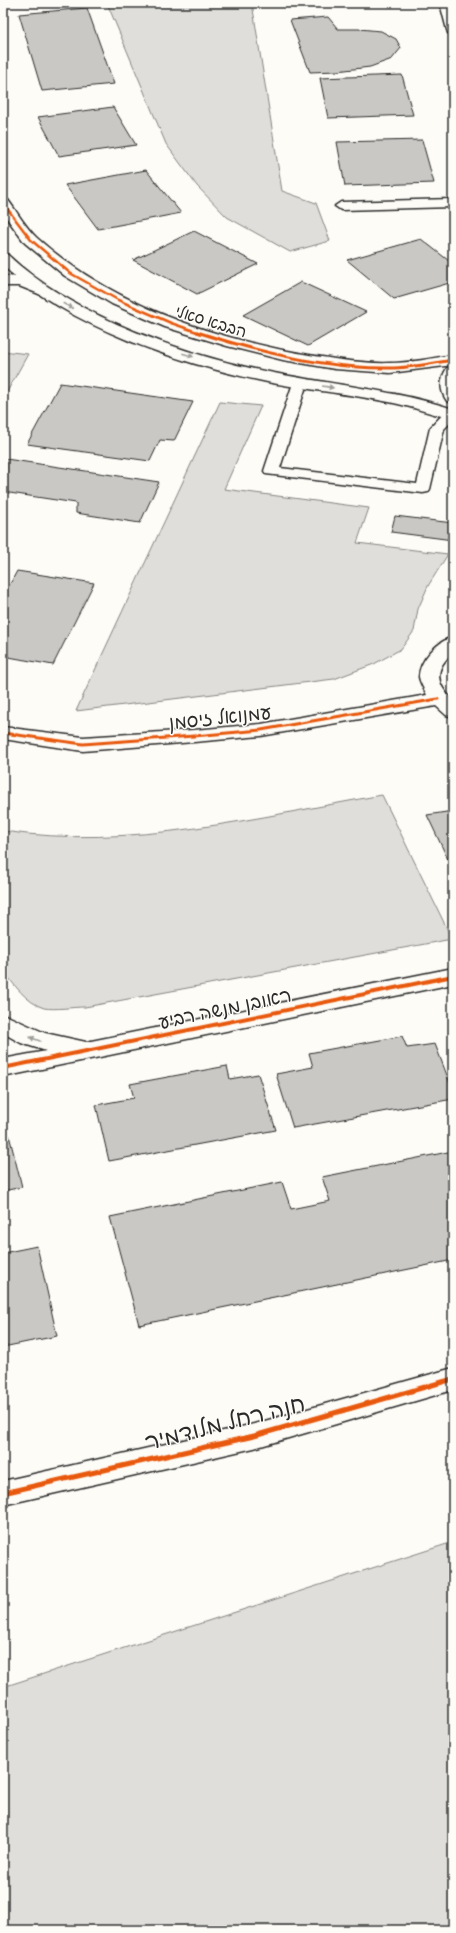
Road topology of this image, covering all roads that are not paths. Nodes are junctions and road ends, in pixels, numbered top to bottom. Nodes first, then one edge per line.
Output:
1 (446, 3) edge
2 (453, 30) edge
3 (3, 203) edge
4 (453, 203) edge
5 (341, 206) dead end
6 (3, 258) edge
7 (3, 281) edge
8 (44, 290) junction
9 (453, 360) edge
10 (453, 371) edge
11 (300, 383) junction
12 (452, 409) edge
13 (453, 644) edge
14 (438, 699) junction
15 (453, 711) edge
16 (3, 733) edge
17 (453, 976) edge
18 (3, 1022) edge
19 (101, 1049) junction
20 (3, 1068) edge
21 (453, 1379) edge
22 (3, 1494) edge

1 - 2 street
3 - 9 street, הבבא סאלי
4 - 5 lane
6 - 8 street, הבבא סאלי
7 - 8 street
8 -> 11 street, הבבא סאלי
10 - 12 street
11 -> 12 street, הבבא סאלי
11 - 12 lane
13 - 14 street
14 - 15 street
14 - 16 street, עמנואל זיסמן
17 - 19 street, ראובן מנשה רביע
19 -> 18 street, ראובן מנשה רביע
19 - 20 street, ראובן מנשה רביע
21 - 22 street, חנה רחל מלודמיר

